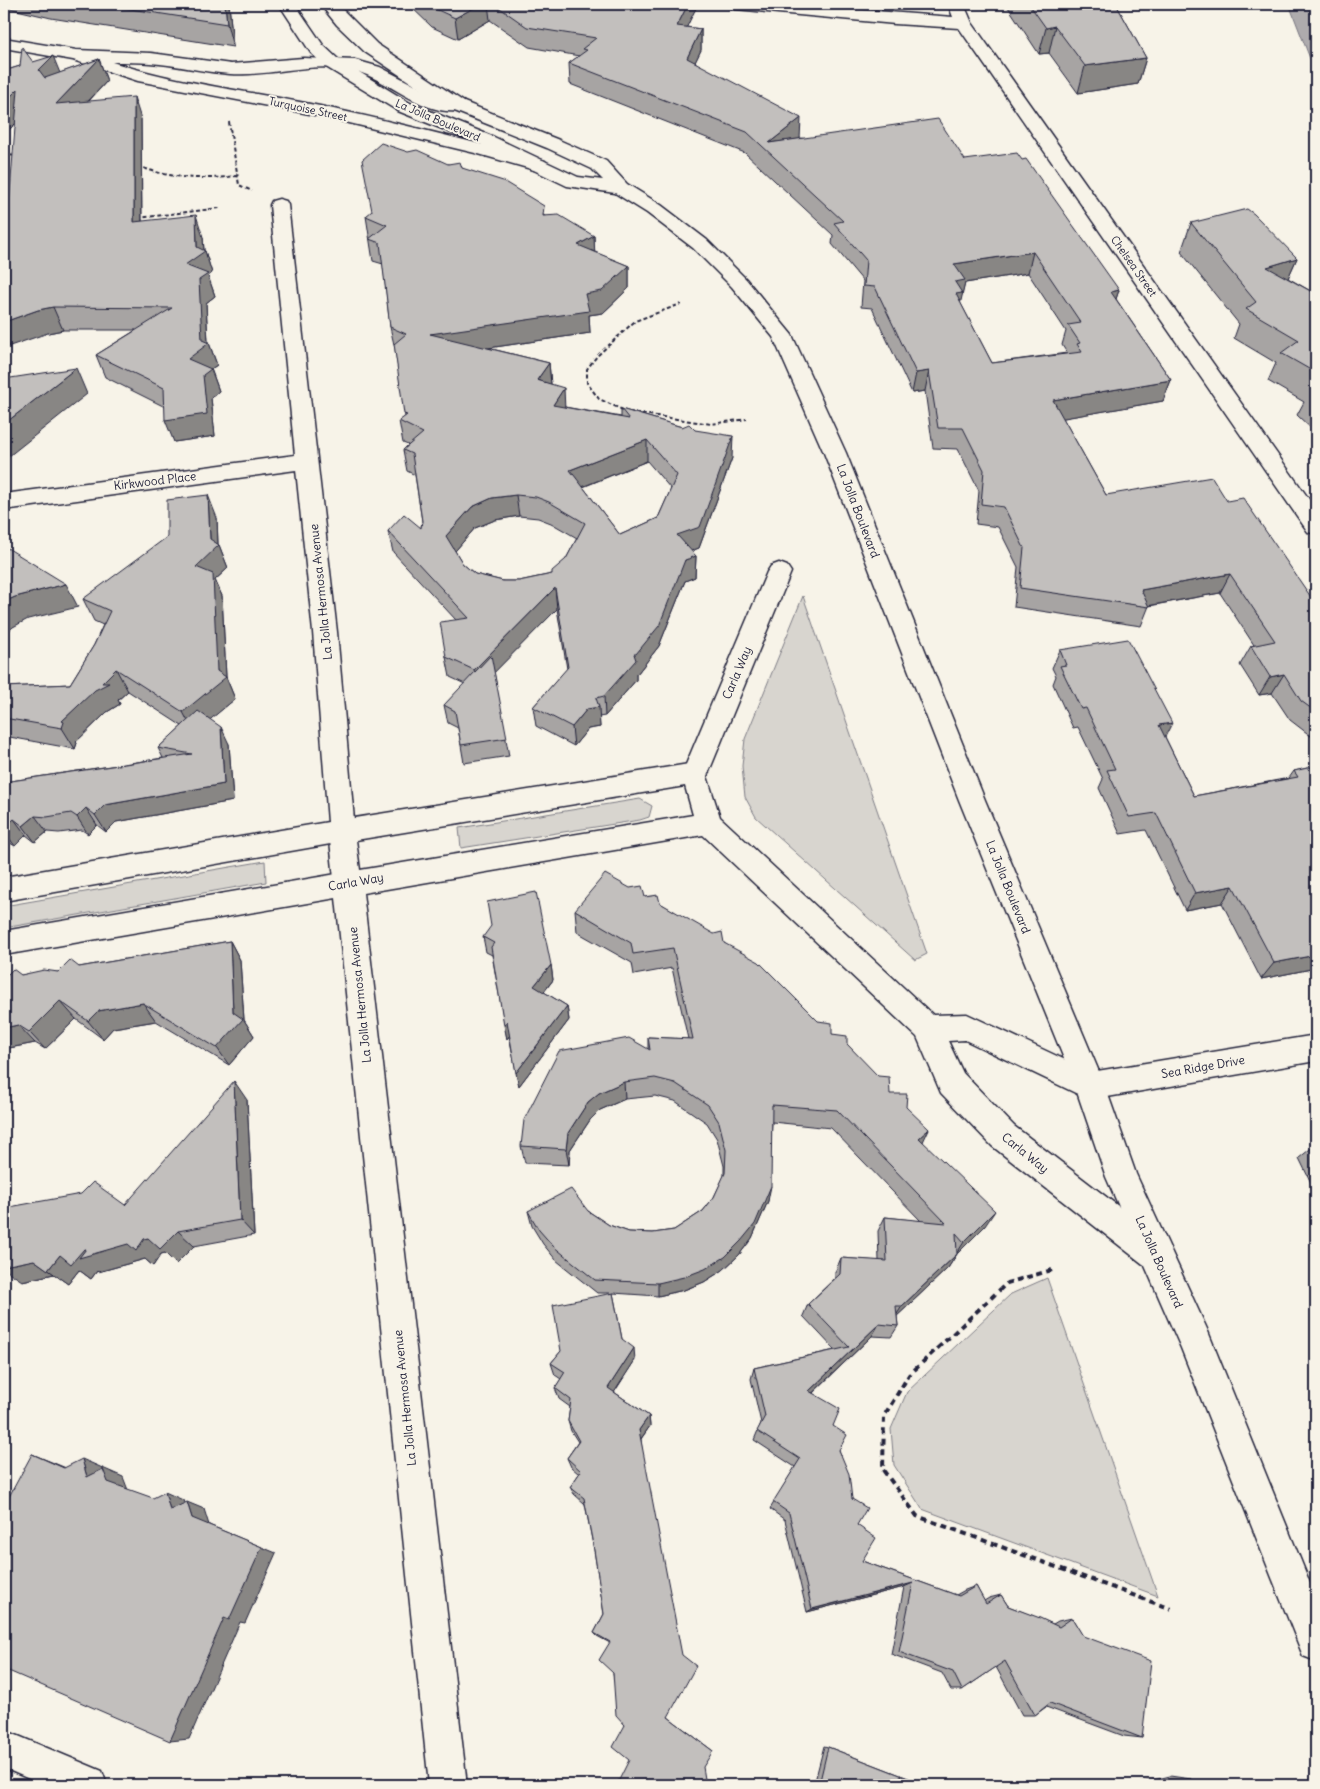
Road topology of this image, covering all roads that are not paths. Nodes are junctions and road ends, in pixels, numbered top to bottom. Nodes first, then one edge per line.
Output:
1 (287, 4) edge
2 (328, 4) edge
3 (735, 4) edge
4 (956, 4) edge
5 (964, 23) junction
6 (4, 43) edge
7 (76, 55) junction
8 (332, 63) junction
9 (458, 106) junction
10 (540, 166) junction
11 (620, 188) junction
12 (279, 205) dead end
13 (307, 461) junction
14 (4, 502) edge
15 (1316, 526) edge
16 (779, 572) dead end
17 (695, 774) junction
18 (708, 822) junction
19 (342, 831) junction
20 (348, 884) junction
21 (4, 889) edge
22 (4, 943) edge
23 (927, 1028) junction
24 (1316, 1048) edge
25 (1090, 1086) junction
26 (1154, 1253) junction
27 (1316, 1643) edge
28 (4, 1749) edge
29 (88, 1785) edge
30 (448, 1785) edge

1 - 8 street, La Jolla Boulevard
2 - 9 street, La Jolla Boulevard
3 - 5 street
4 - 5 street, Chelsea Street
5 - 15 street, Chelsea Street
6 - 7 street, Turquoise Street
7 - 8 street, Turquoise Street
7 - 10 street, Turquoise Street
8 - 9 street, Turquoise Street
8 - 10 street, La Jolla Boulevard
9 - 11 street, La Jolla Boulevard
10 - 11 street, La Jolla Boulevard
11 - 25 street, La Jolla Boulevard
12 - 13 street, La Jolla Hermosa Avenue
13 - 14 street, Kirkwood Place
13 - 19 street, La Jolla Hermosa Avenue
16 - 17 street, Carla Way
17 - 18 street
17 - 19 street
18 - 20 street, Carla Way
18 - 23 street, Carla Way
19 - 20 street, La Jolla Hermosa Avenue
19 - 21 street
20 - 22 street, Carla Way
20 - 30 street, La Jolla Hermosa Avenue
23 - 25 street
23 - 26 street, Carla Way
24 - 25 street, Sea Ridge Drive
25 - 26 street, La Jolla Boulevard
26 - 27 street, La Jolla Boulevard
28 - 29 street

